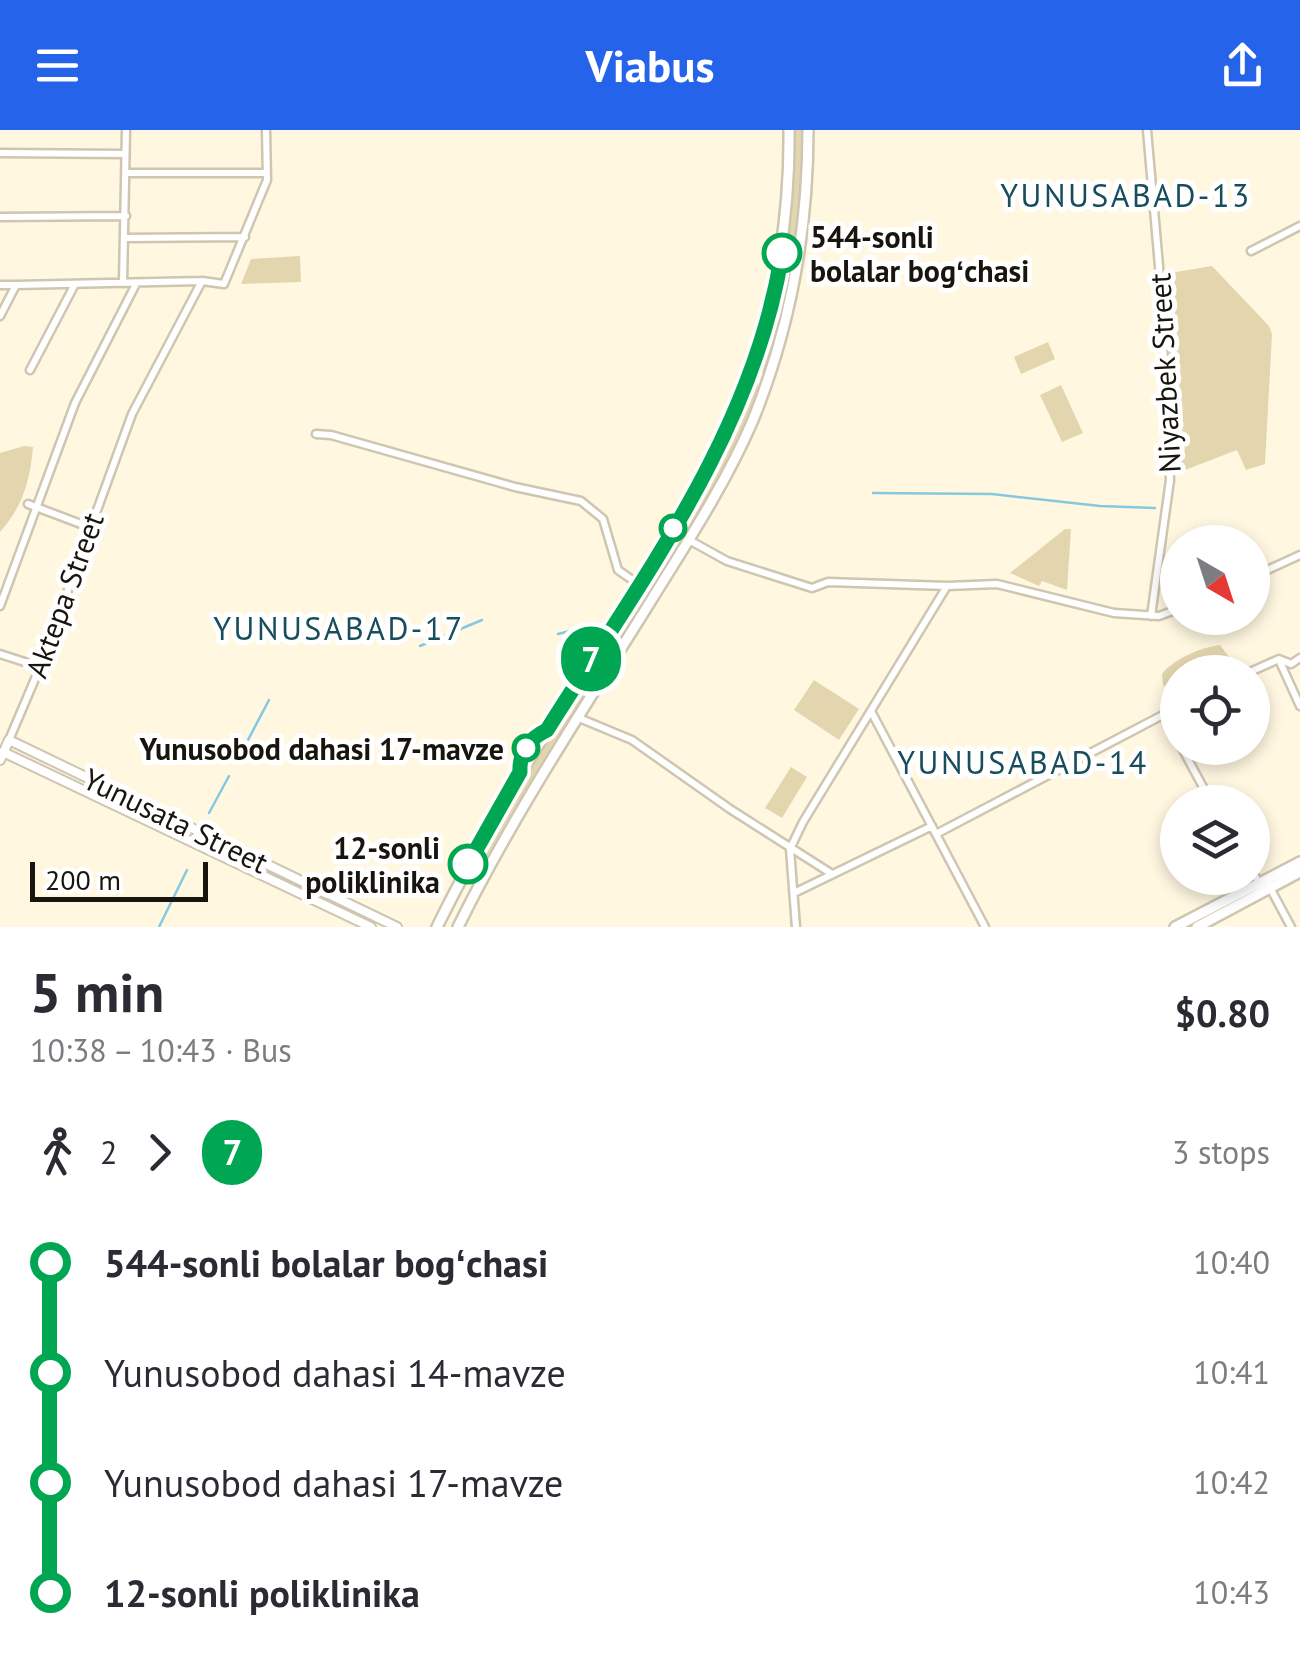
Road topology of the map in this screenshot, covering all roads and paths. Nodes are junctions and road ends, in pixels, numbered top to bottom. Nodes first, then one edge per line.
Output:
1 (126, 130) edge
2 (266, 130) edge
3 (789, 130) edge
4 (808, 130) edge
5 (1147, 130) edge
6 (0, 153) edge
7 (125, 154) junction
8 (126, 172) junction
9 (267, 172) junction
10 (126, 216) junction
11 (0, 217) edge
12 (1300, 226) edge
13 (245, 237) junction
14 (125, 238) junction
15 (1251, 251) dead end
16 (202, 281) junction
17 (123, 283) junction
18 (16, 284) junction
19 (75, 284) junction
20 (136, 284) junction
21 (0, 285) edge
22 (0, 316) edge
23 (30, 370) dead end
24 (750, 375) junction
25 (768, 380) junction
26 (316, 434) dead end
27 (28, 504) dead end
28 (37, 508) junction
29 (89, 527) junction
30 (689, 540) junction
31 (1300, 555) edge
32 (1270, 569) edge
33 (638, 584) junction
34 (947, 586) junction
35 (0, 606) edge
36 (1160, 614) edge
37 (1151, 616) junction
38 (610, 628) junction
39 (628, 639) junction
40 (0, 654) edge
41 (1300, 658) edge
42 (1279, 659) junction
43 (1270, 663) edge
44 (40, 667) junction
45 (1300, 706) edge
46 (871, 712) junction
47 (1160, 716) edge
48 (579, 718) junction
49 (8, 740) junction
50 (2, 756) edge
51 (934, 830) junction
52 (800, 832) junction
53 (790, 849) junction
54 (800, 854) junction
55 (1300, 862) edge
56 (468, 864) junction
57 (1300, 872) edge
58 (484, 873) junction
59 (832, 874) junction
60 (1270, 883) edge
61 (1270, 884) edge
62 (794, 893) junction
63 (1270, 894) edge
64 (1245, 895) edge
65 (1250, 895) edge
66 (372, 927) edge
67 (397, 927) edge
68 (437, 927) edge
69 (458, 927) edge
70 (796, 927) edge
71 (986, 927) edge
72 (1176, 927) edge
73 (1197, 927) edge
74 (1292, 927) edge

1 - 7 street
2 - 9 street
3 - 24 main road
4 - 25 main road
5 - 37 street, Niyazbek Street
6 - 7 street
7 - 8 street
8 - 9 street
8 - 10 street
9 - 13 street
10 - 11 street
10 - 14 street
12 - 15 street
13 - 14 street
13 - 16 street
14 - 17 street
16 - 20 street
16 - 29 street, Aktepa Street
17 - 19 street
17 - 20 street
18 - 19 street
18 - 21 street
18 - 22 street
19 - 23 street
20 - 28 street
24 - 25 main road
24 - 33 main road
25 - 30 main road
26 - 33 street
27 - 28 street
28 - 29 street
28 - 35 street
29 - 44 street, Aktepa Street
30 - 34 street
30 - 39 main road
31 - 32 street
33 - 38 main road
34 - 37 street
34 - 46 street
36 - 37 street
38 - 39 main road
38 - 56 main road
39 - 48 main road
40 - 44 street
41 - 42 street
42 - 43 street
42 - 45 street
44 - 49 street, Aktepa Street
46 - 51 street
46 - 52 street
47 - 51 street
48 - 53 street
48 - 58 main road
49 - 50 street, Aktepa Street
49 - 67 street, Yunusata Street
50 - 66 street, Yunusata Street
51 - 59 street
51 - 71 street
52 - 53 street
52 - 54 street
53 - 54 street
53 - 62 street
54 - 59 street
55 - 60 main road
56 - 58 main road
56 - 68 main road
57 - 61 main road
58 - 69 main road
59 - 62 street
62 - 70 street
63 - 74 street
64 - 72 main road
65 - 73 main road

